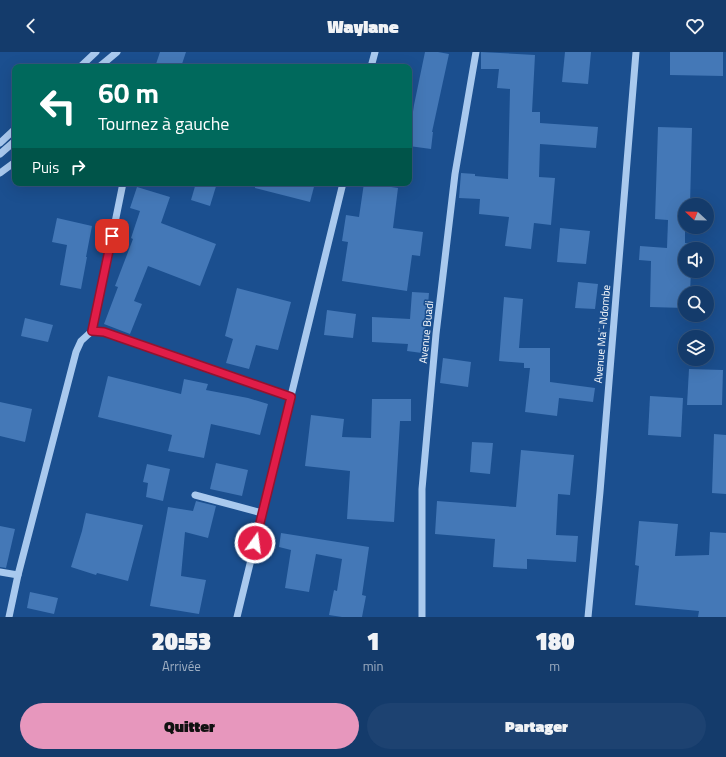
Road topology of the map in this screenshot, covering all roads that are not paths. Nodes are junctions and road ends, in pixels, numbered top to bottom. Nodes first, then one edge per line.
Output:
1 (96, 52) edge
2 (116, 52) edge
3 (375, 52) edge
4 (476, 52) edge
5 (636, 52) edge
6 (83, 64) edge
7 (102, 64) edge
8 (372, 64) edge
9 (12, 132) edge
10 (0, 143) edge
11 (12, 144) edge
12 (0, 154) edge
13 (12, 164) edge
14 (0, 173) edge
15 (122, 186) edge
16 (342, 186) edge
17 (92, 331) junction
18 (291, 397) junction
19 (195, 495) dead end
20 (262, 514) junction
21 (0, 572) edge
22 (18, 576) junction
23 (9, 617) edge
24 (237, 617) edge
25 (422, 617) edge
26 (588, 617) edge

1 - 6 street
2 - 7 street
3 - 8 street
4 - 25 street, Avenue Buadi
5 - 26 street, Avenue Ma¨-Ndombe
9 - 10 street
11 - 12 street
13 - 14 street
15 - 17 street
16 - 18 street
17 - 18 street
17 - 22 street
18 - 20 street
19 - 20 street
20 - 24 street
21 - 22 street
22 - 23 street

